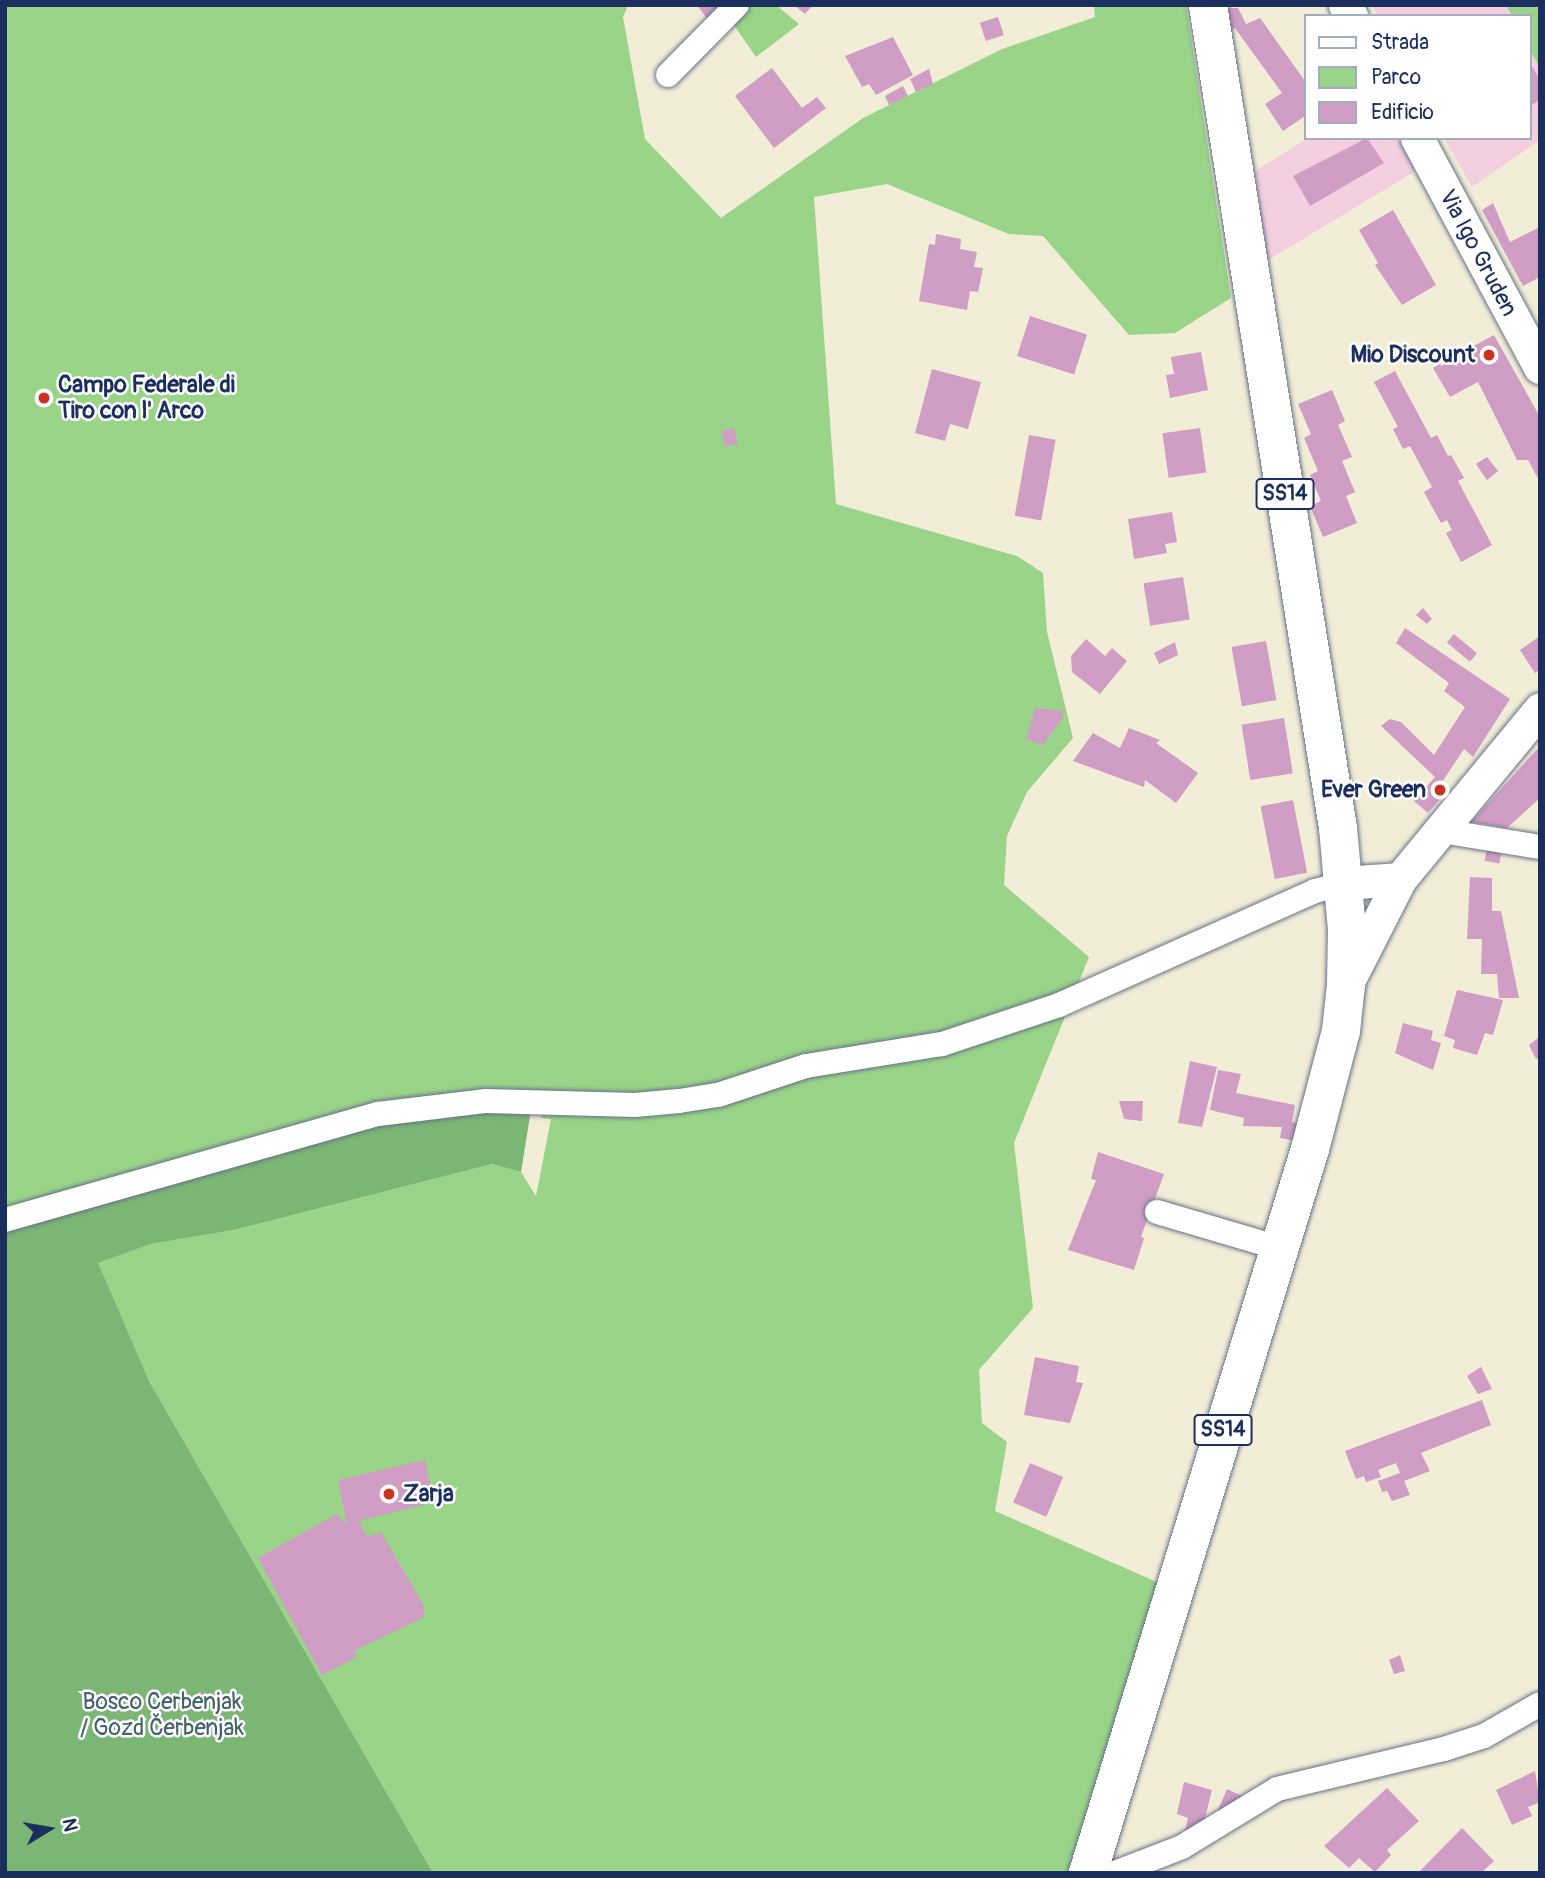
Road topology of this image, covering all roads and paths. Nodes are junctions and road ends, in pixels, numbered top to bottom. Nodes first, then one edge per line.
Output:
1 (737, 5) edge
2 (1208, 5) edge
3 (668, 75) dead end
4 (1418, 140) edge
5 (1540, 367) edge
6 (1540, 709) edge
7 (1436, 830) junction
8 (1540, 847) edge
9 (1400, 879) junction
10 (1344, 883) junction
11 (1346, 985) junction
12 (1157, 1212) dead end
13 (5, 1220) edge
14 (1279, 1248) junction
15 (1540, 1704) edge
16 (1088, 1873) edge
17 (1115, 1873) edge

1 - 3 street
2 - 10 main road, SS14
4 - 5 street, Via Igo Gruden
6 - 7 street
7 - 8 street
7 - 9 street
9 - 10 street
9 - 11 street
10 - 11 main road, SS14
10 - 13 street
11 - 14 main road, SS14
12 - 14 street
14 - 16 main road, SS14
15 - 17 street

